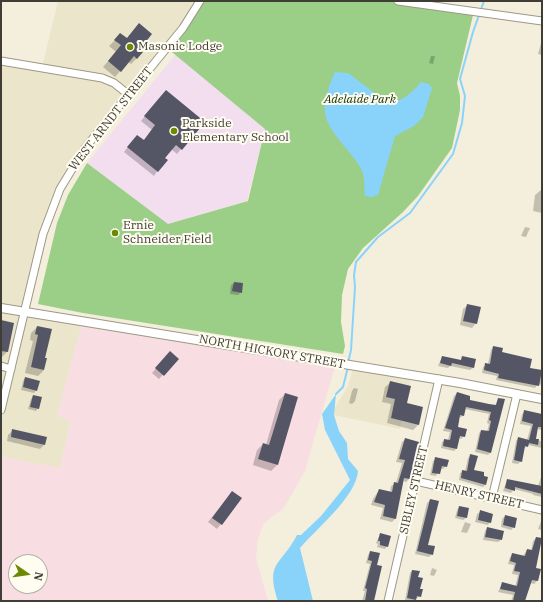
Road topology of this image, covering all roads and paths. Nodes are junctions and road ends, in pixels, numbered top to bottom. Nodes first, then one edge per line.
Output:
1 (200, 1) edge
2 (398, 1) edge
3 (542, 21) edge
4 (1, 60) edge
5 (129, 95) junction
6 (1, 308) edge
7 (25, 312) junction
8 (1, 366) edge
9 (11, 369) junction
10 (440, 379) junction
11 (517, 394) junction
12 (542, 399) edge
13 (1, 410) edge
14 (416, 481) junction
15 (492, 498) junction
16 (542, 510) edge
17 (388, 601) edge

1 - 5 street, WEST ARNDT STREET
2 - 3 street
4 - 5 street
5 - 7 street, WEST ARNDT STREET
6 - 7 street, NORTH HICKORY STREET
7 - 9 street, WEST ARNDT STREET
7 - 10 street, NORTH HICKORY STREET
8 - 9 street
9 - 13 street, WEST ARNDT STREET
10 - 11 street, NORTH HICKORY STREET
10 - 14 street, SIBLEY STREET
11 - 12 street, NORTH HICKORY STREET
11 - 15 street
14 - 15 street, HENRY STREET
14 - 17 street, SIBLEY STREET
15 - 16 street, HENRY STREET

